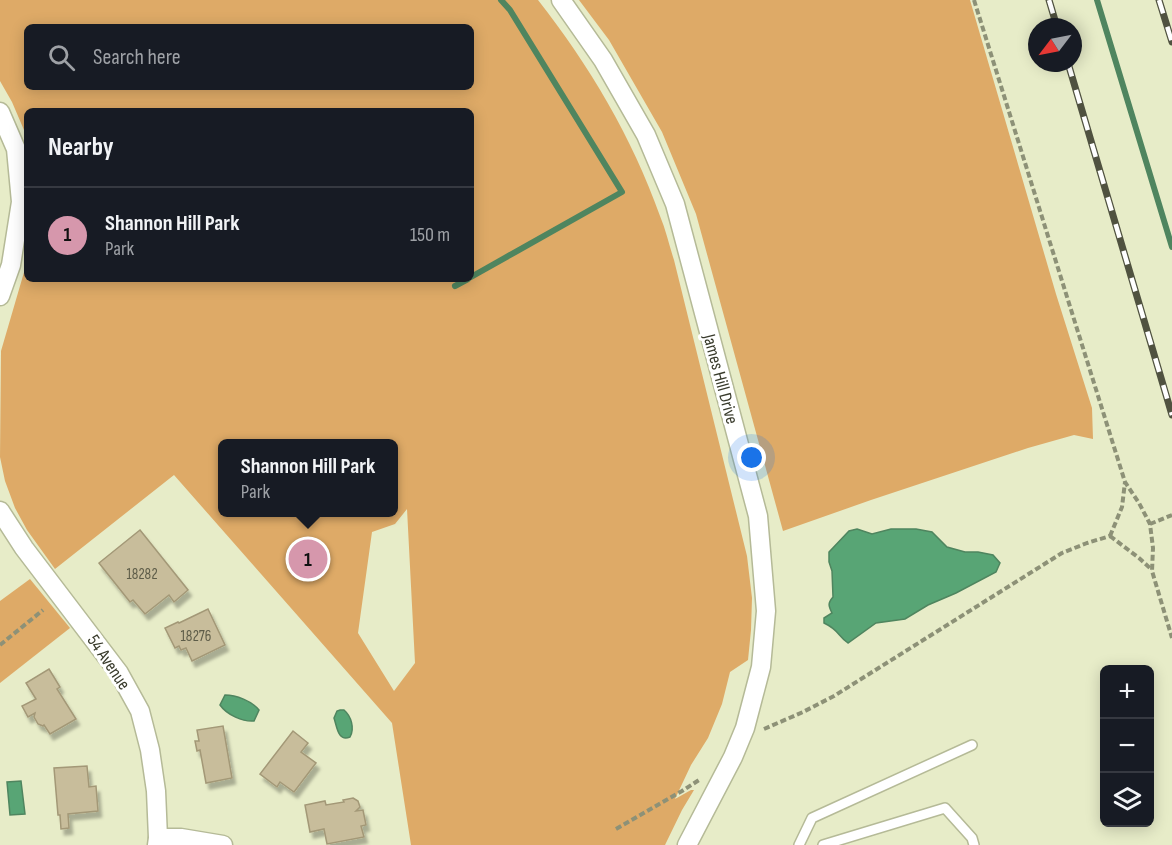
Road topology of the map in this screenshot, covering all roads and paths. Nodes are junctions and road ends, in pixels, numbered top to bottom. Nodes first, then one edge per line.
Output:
1 (561, 0) edge
2 (974, 0) edge
3 (0, 112) edge
4 (0, 296) edge
5 (1125, 482) junction
6 (0, 511) edge
7 (1172, 515) edge
8 (1150, 524) junction
9 (1110, 536) junction
10 (1152, 571) junction
11 (43, 610) dead end
12 (1172, 638) edge
13 (0, 645) edge
14 (756, 736) dead end
15 (972, 745) dead end
16 (708, 774) dead end
17 (616, 829) dead end
18 (157, 841) edge
19 (223, 845) edge
20 (687, 845) edge
21 (799, 845) edge
22 (823, 845) edge
23 (974, 845) edge

1 - 20 street, James Hill Drive
2 - 5 path
3 - 4 street
5 - 8 path
5 - 9 path
6 - 18 street, 54 Avenue
7 - 8 path
8 - 10 path
9 - 10 path
9 - 14 path
10 - 12 path
11 - 13 path
15 - 21 lane
16 - 17 path
18 - 19 street, 54 Avenue
22 - 23 lane

